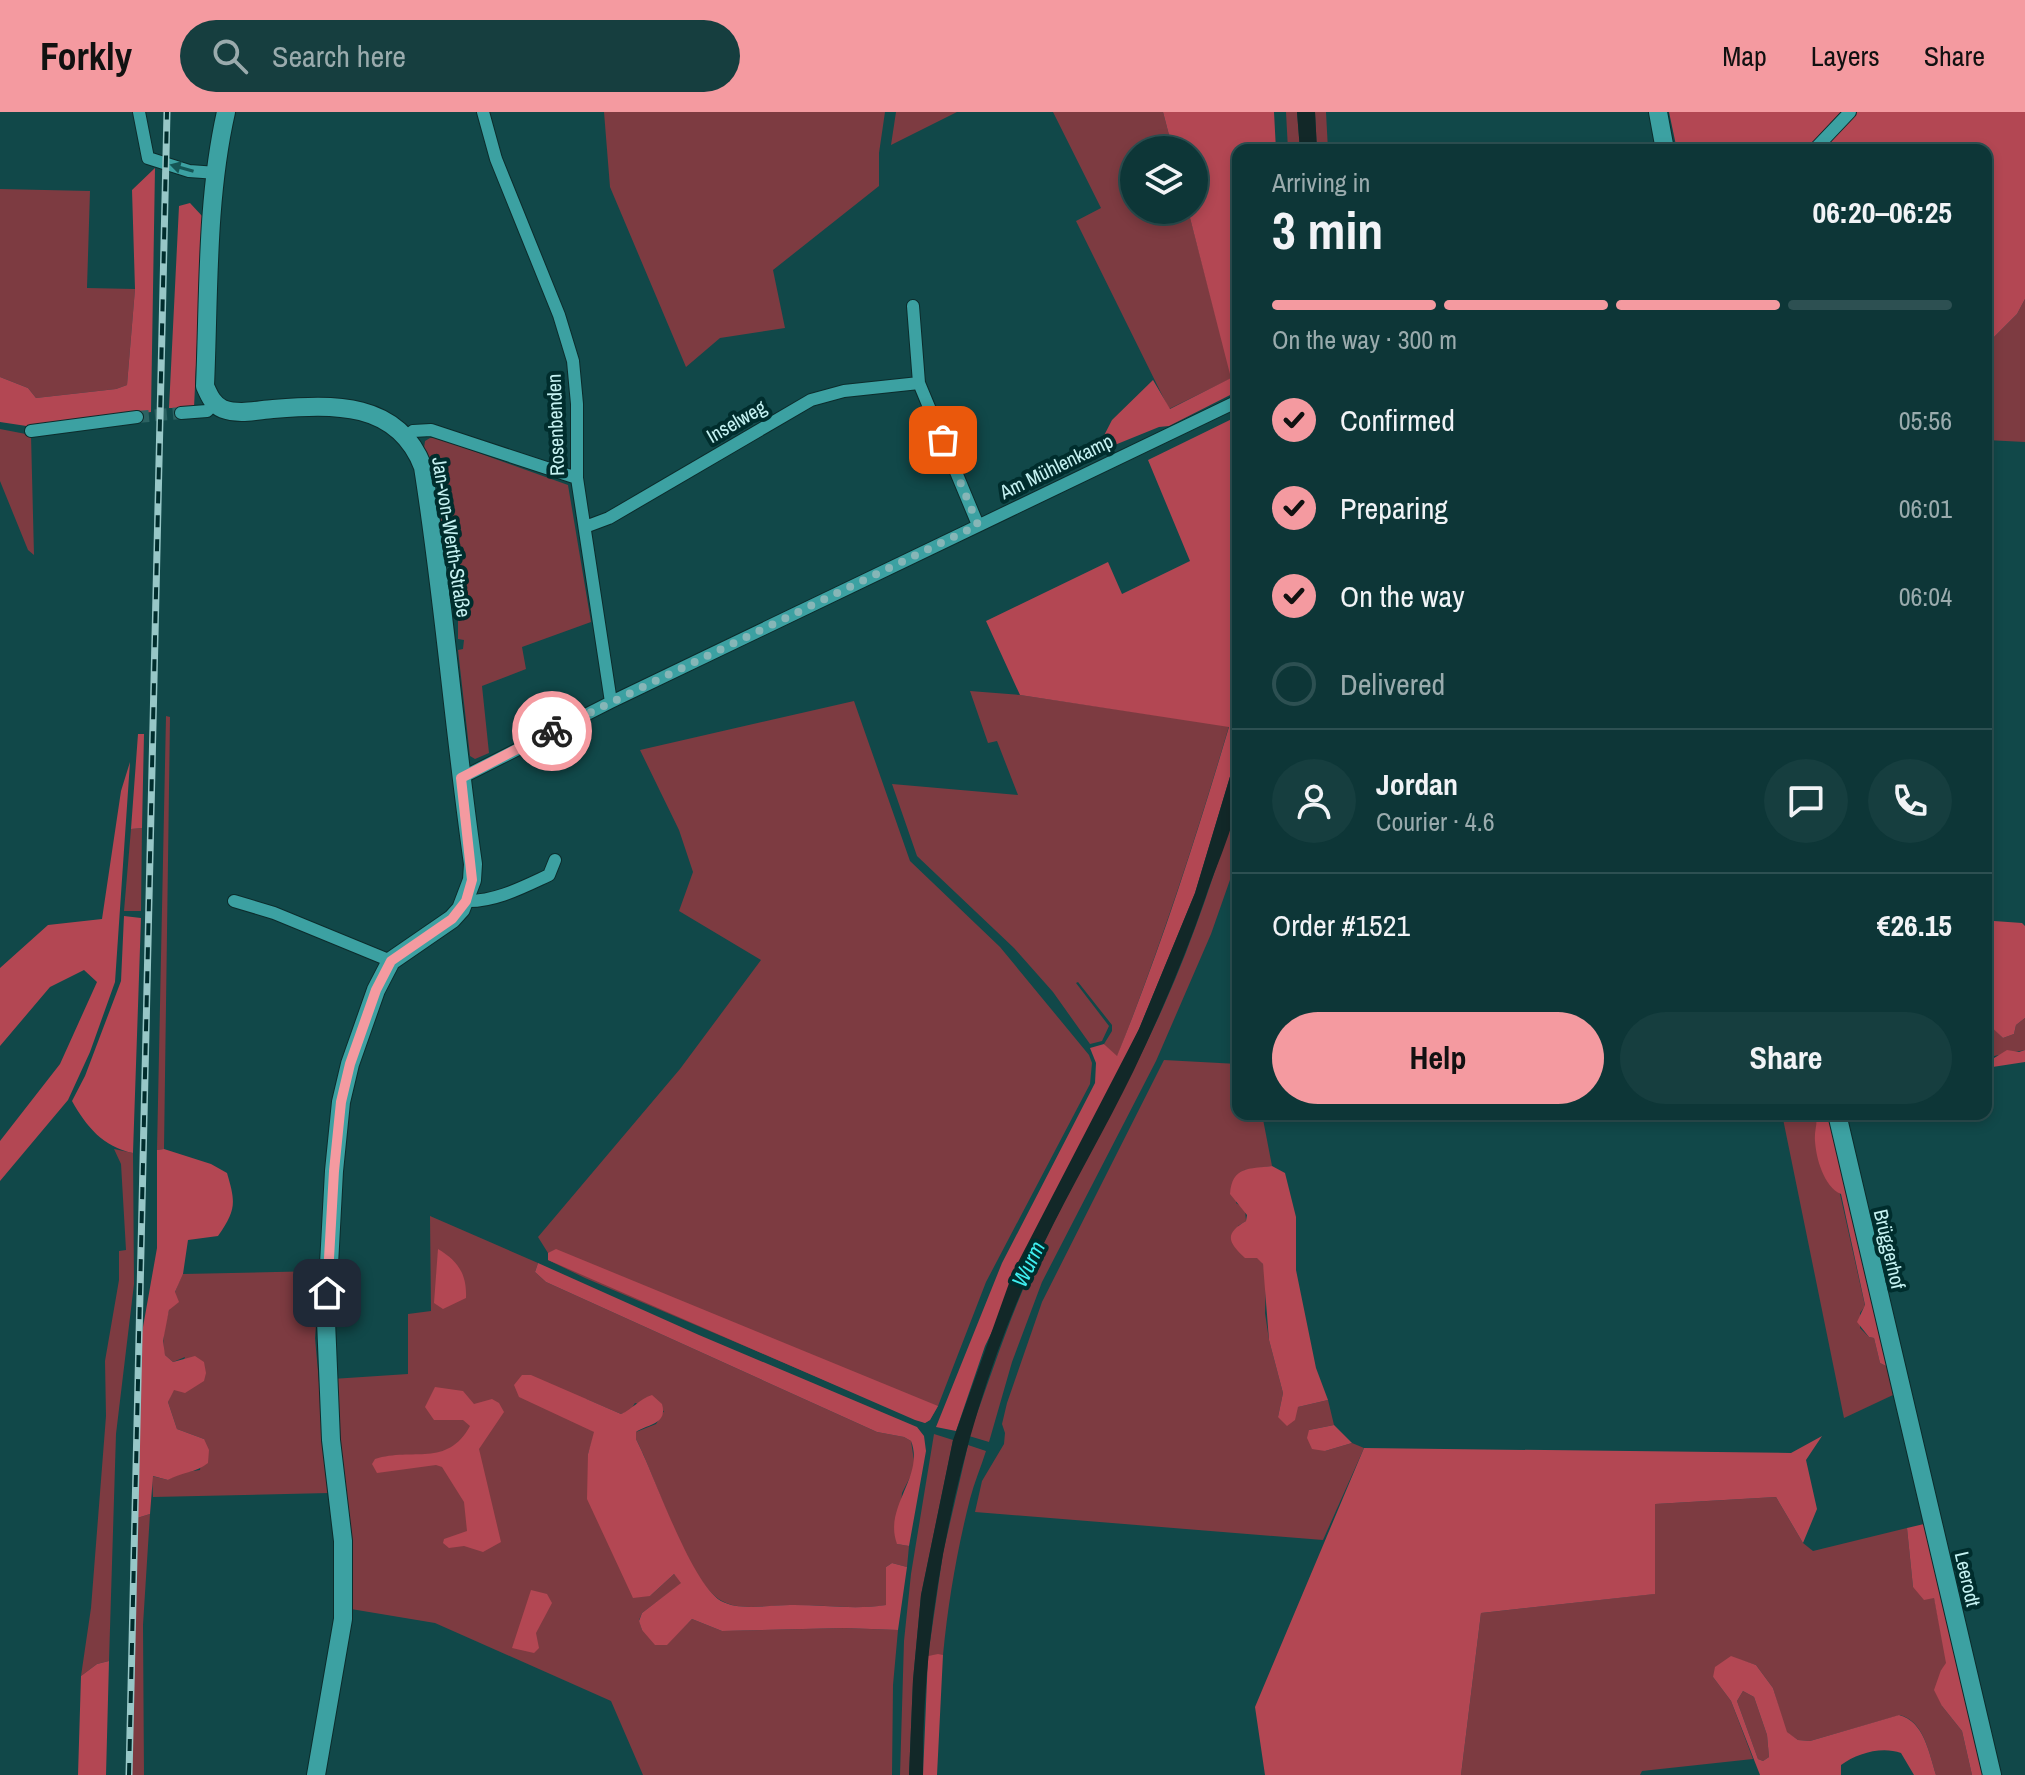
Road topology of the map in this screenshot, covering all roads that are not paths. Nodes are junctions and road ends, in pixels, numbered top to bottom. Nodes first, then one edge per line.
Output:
1 (139, 112) edge
2 (226, 112) edge
3 (483, 112) edge
4 (1658, 112) edge
5 (1850, 112) edge
6 (1664, 144) edge
7 (1820, 144) edge
8 (217, 173) junction
9 (913, 306) dead end
10 (919, 383) junction
11 (214, 404) junction
12 (1232, 404) edge
13 (181, 413) tunnel mouth
14 (137, 417) tunnel mouth
15 (31, 431) dead end
16 (405, 437) junction
17 (577, 478) junction
18 (978, 525) junction
19 (585, 527) junction
20 (611, 702) junction
21 (461, 778) junction
22 (555, 860) dead end
23 (234, 901) dead end
24 (466, 901) junction
25 (391, 961) junction
26 (1838, 1120) edge
27 (1901, 1394) joint
28 (316, 1775) edge
29 (1992, 1775) edge

8 -> 1 street
2 - 8 main road
3 - 17 street, Rosenbenden
4 - 6 main road
5 - 7 street
8 - 11 main road
9 - 10 street
10 - 18 street
10 - 19 street, Inselweg
11 - 13 street
11 - 16 main road, Jan-von-Werth-Straße
12 - 18 street, Am Mühlenkamp
14 - 15 street
16 - 17 street
16 - 21 main road, Jan-von-Werth-Straße
17 - 19 street, Rosenbenden
18 - 20 street, Am Mühlenkamp
19 - 20 street, Rosenbenden
20 - 21 street, Am Mühlenkamp
21 - 24 main road, Jan-von-Werth-Straße
22 - 24 street
23 - 25 street
24 - 25 main road
25 - 28 main road
26 - 27 main road, Brüggerhof
27 - 29 main road, Leerodt

